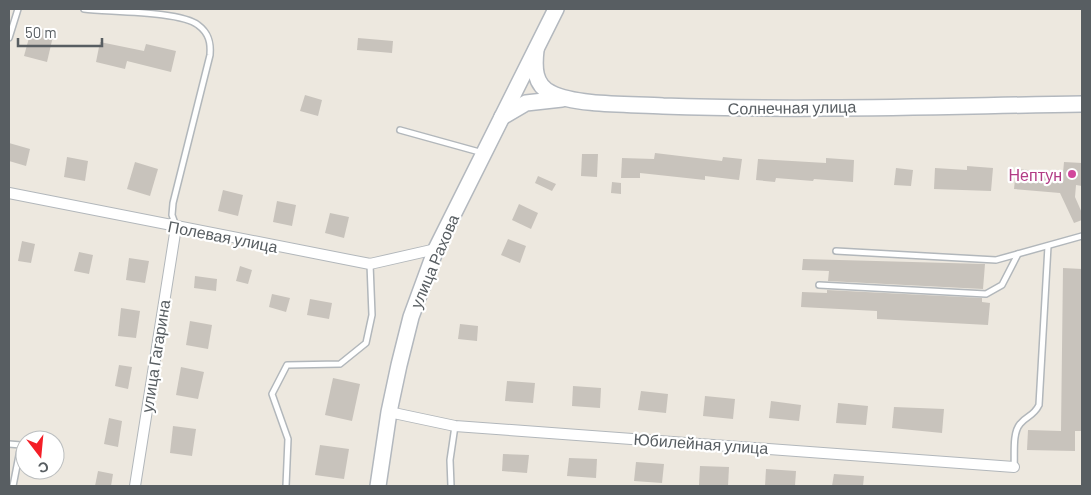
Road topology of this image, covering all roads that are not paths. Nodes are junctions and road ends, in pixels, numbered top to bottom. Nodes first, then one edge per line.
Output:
1 (18, 9) edge
2 (84, 9) edge
3 (556, 9) edge
4 (9, 38) edge
5 (536, 50) junction
6 (566, 98) junction
7 (1082, 104) edge
8 (502, 117) junction
9 (400, 130) dead end
10 (483, 153) junction
11 (9, 192) edge
12 (176, 227) junction
13 (1082, 236) edge
14 (1048, 246) junction
15 (436, 249) junction
16 (836, 250) dead end
17 (1018, 254) junction
18 (370, 264) junction
19 (820, 285) dead end
20 (388, 412) junction
21 (455, 426) junction
22 (9, 444) edge
23 (1014, 467) joint
24 (13, 486) edge
25 (135, 486) edge
26 (286, 486) edge
27 (378, 486) edge
28 (451, 486) edge

1 - 4 lane
2 - 12 lane
3 - 5 main road, улица Рахова
5 - 6 main road, Солнечная улица
5 - 8 main road, улица Рахова
6 - 7 main road, Солнечная улица
6 - 8 main road
8 - 10 main road, улица Рахова
9 - 10 lane
10 - 15 main road, улица Рахова
11 - 12 street, Полевая улица
12 - 18 street, Полевая улица
12 - 25 street, улица Гагарина
13 - 14 lane
14 - 17 lane
14 - 23 lane
15 - 18 street, Полевая улица
15 - 20 main road, улица Рахова
16 - 17 lane
17 - 19 lane
18 - 26 lane
20 - 21 street, Юбилейная улица
20 - 27 main road, улица Рахова
21 - 23 street, Юбилейная улица
21 - 28 lane
22 - 24 lane

